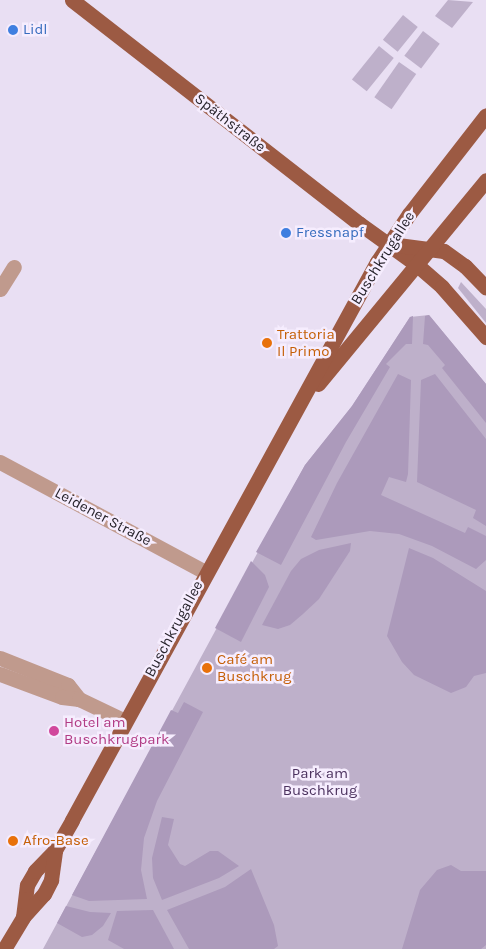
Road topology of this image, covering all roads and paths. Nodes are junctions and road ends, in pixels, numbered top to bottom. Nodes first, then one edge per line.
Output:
1 (72, 0) edge
2 (486, 115) edge
3 (486, 180) edge
4 (388, 244) junction
5 (432, 247) junction
6 (418, 265) junction
7 (14, 267) dead end
8 (486, 288) edge
9 (0, 289) edge
10 (486, 337) edge
11 (296, 410) junction
12 (0, 462) edge
13 (205, 572) junction
14 (0, 658) edge
15 (0, 674) edge
16 (79, 699) junction
17 (125, 721) junction
18 (4, 949) edge

1 - 4 main road, Späthstraße
2 - 4 main road, Buschkrugallee
3 - 5 main road, Buschkrugallee
4 - 5 main road
4 - 6 main road, Späthstraße
4 - 11 main road, Buschkrugallee
5 - 6 main road, Buschkrugallee
5 - 8 main road
6 - 10 main road, Späthstraße
6 - 11 main road, Buschkrugallee
7 - 9 street
11 - 13 main road, Buschkrugallee
12 - 13 street, Leidener Straße
13 - 17 main road, Buschkrugallee
14 - 16 street
15 - 16 street
16 - 17 street
17 - 18 main road, Buschkrugallee

